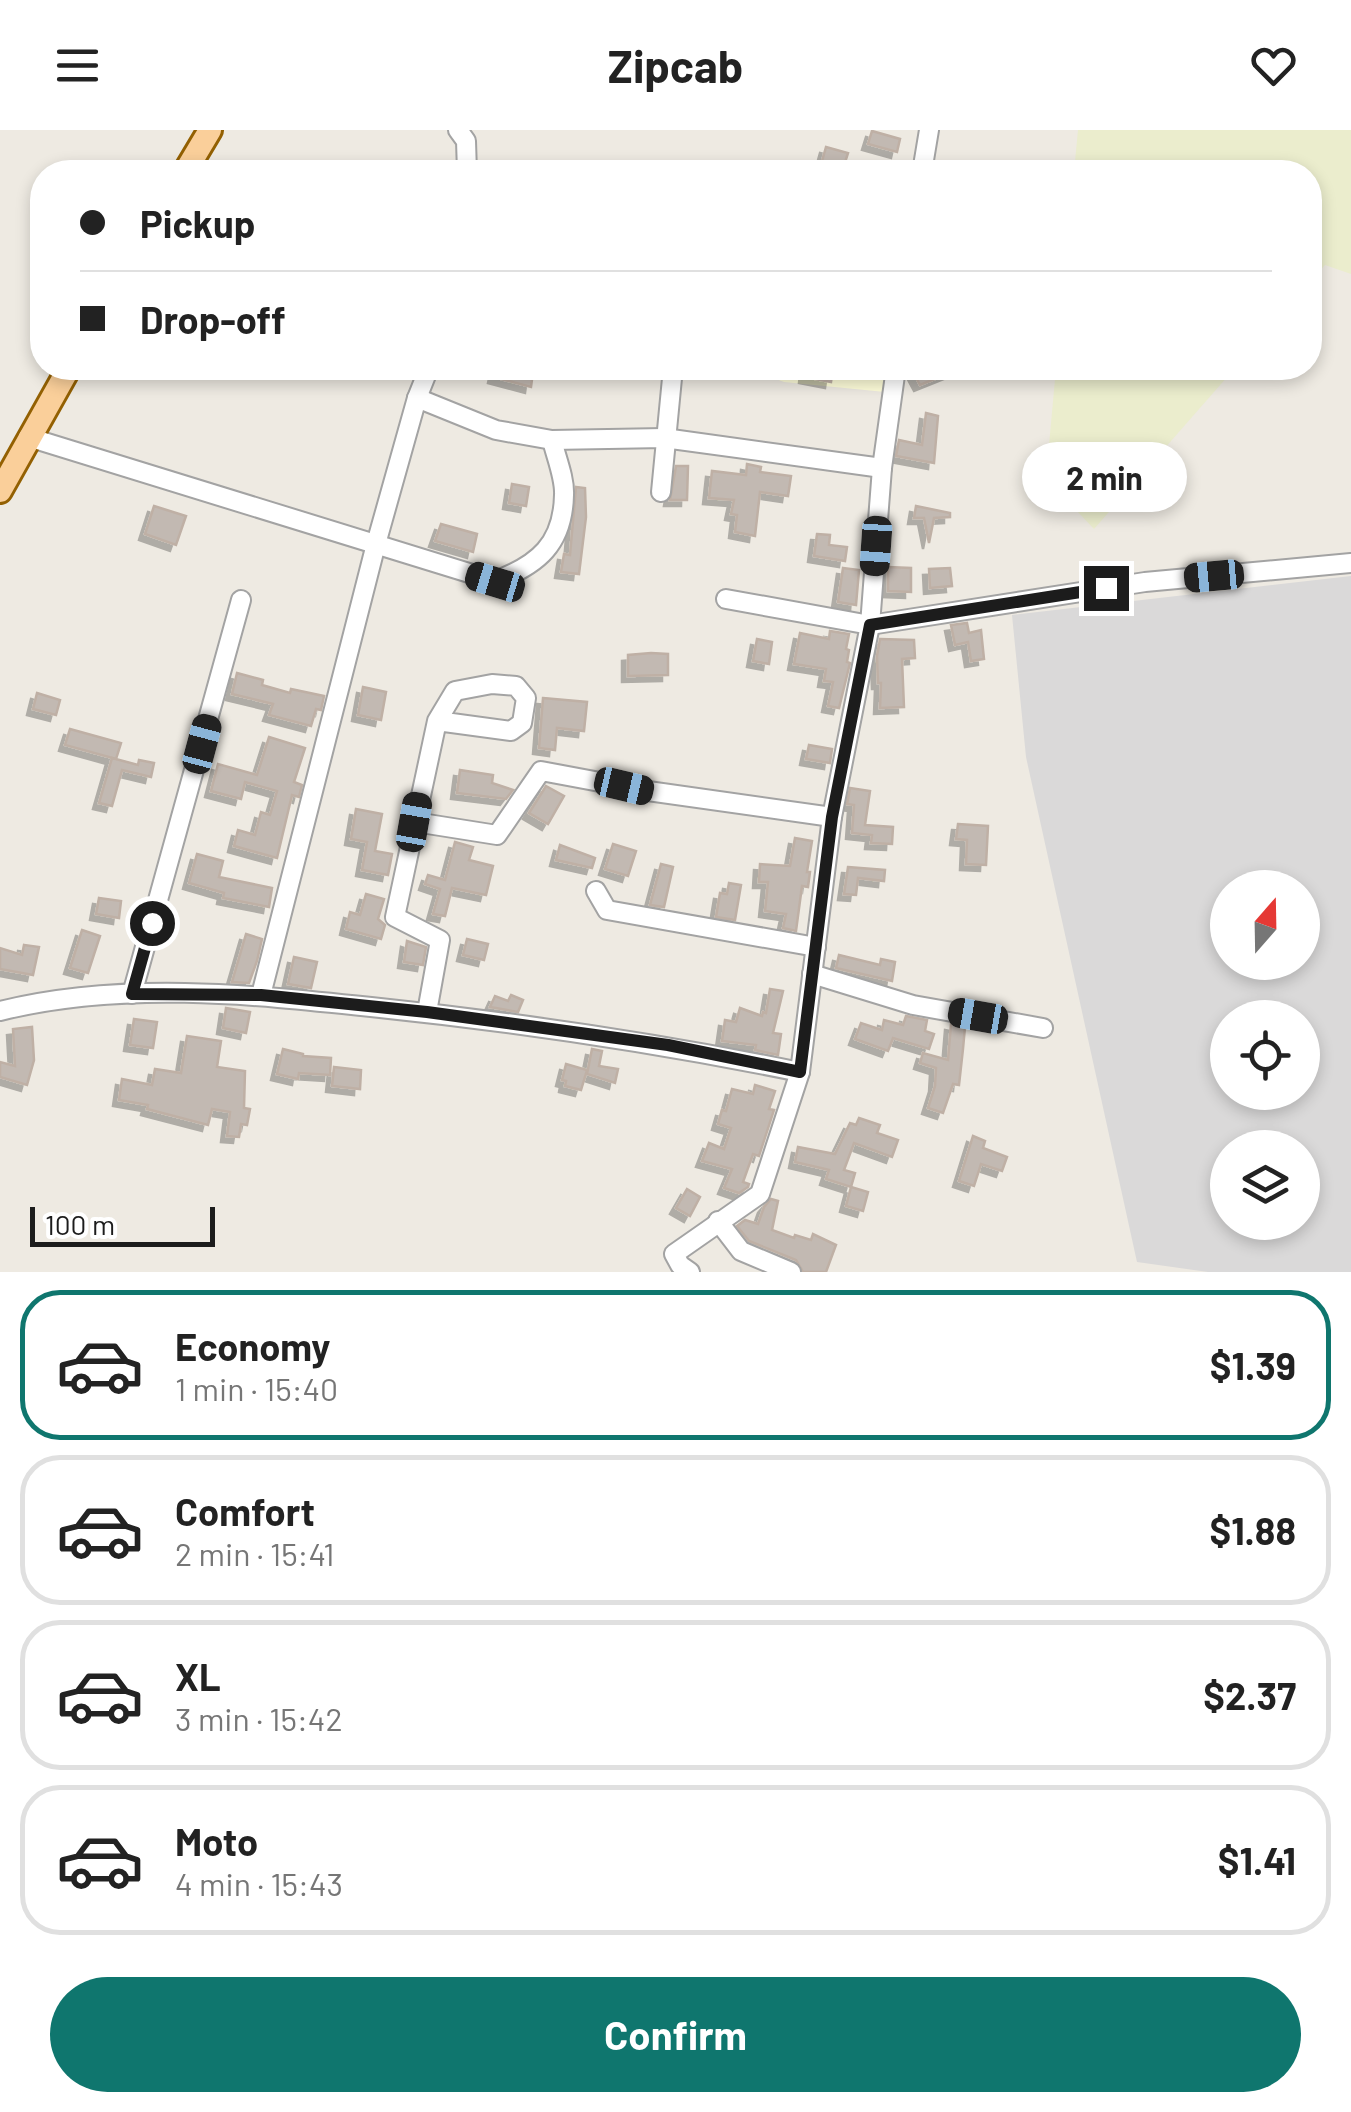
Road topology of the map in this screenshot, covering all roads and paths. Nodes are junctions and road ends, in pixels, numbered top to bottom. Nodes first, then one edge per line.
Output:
1 (210, 130) edge
2 (458, 130) edge
3 (929, 130) edge
4 (192, 160) edge
5 (467, 160) edge
6 (924, 160) edge
7 (62, 380) edge
8 (424, 380) edge
9 (671, 380) edge
10 (894, 380) edge
11 (417, 398) junction
12 (28, 437) junction
13 (664, 438) junction
14 (552, 440) junction
15 (882, 468) junction
16 (0, 491) edge
17 (661, 492) dead end
18 (376, 544) junction
19 (1351, 563) edge
20 (726, 598) dead end
21 (241, 600) dead end
22 (870, 625) junction
23 (437, 721) junction
24 (832, 817) junction
25 (414, 822) junction
26 (596, 891) dead end
27 (816, 948) junction
28 (812, 974) junction
29 (132, 994) junction
30 (261, 995) junction
31 (0, 1011) edge
32 (427, 1012) junction
33 (1044, 1028) dead end
34 (800, 1072) junction
35 (718, 1221) junction
36 (690, 1272) edge
37 (791, 1272) edge

1 - 4 main road
2 - 5 street
3 - 6 street
7 - 12 main road
8 - 11 street
9 - 13 street
10 - 15 street
11 - 14 street
11 - 18 street
12 - 16 main road
12 - 18 street
13 - 14 street
13 - 15 street
13 - 17 street
14 - 18 street
15 - 22 street
18 - 30 street
19 - 22 street
20 - 22 street
21 - 29 street
22 - 24 street
23 - 23 street
23 - 25 street
24 - 25 street
24 - 27 street
25 - 32 street
26 - 27 street
27 - 28 street
28 - 33 street
28 - 34 street
29 - 30 street
29 - 31 street
30 - 32 street
32 - 34 street
34 - 35 street
35 - 36 street
35 - 37 street

